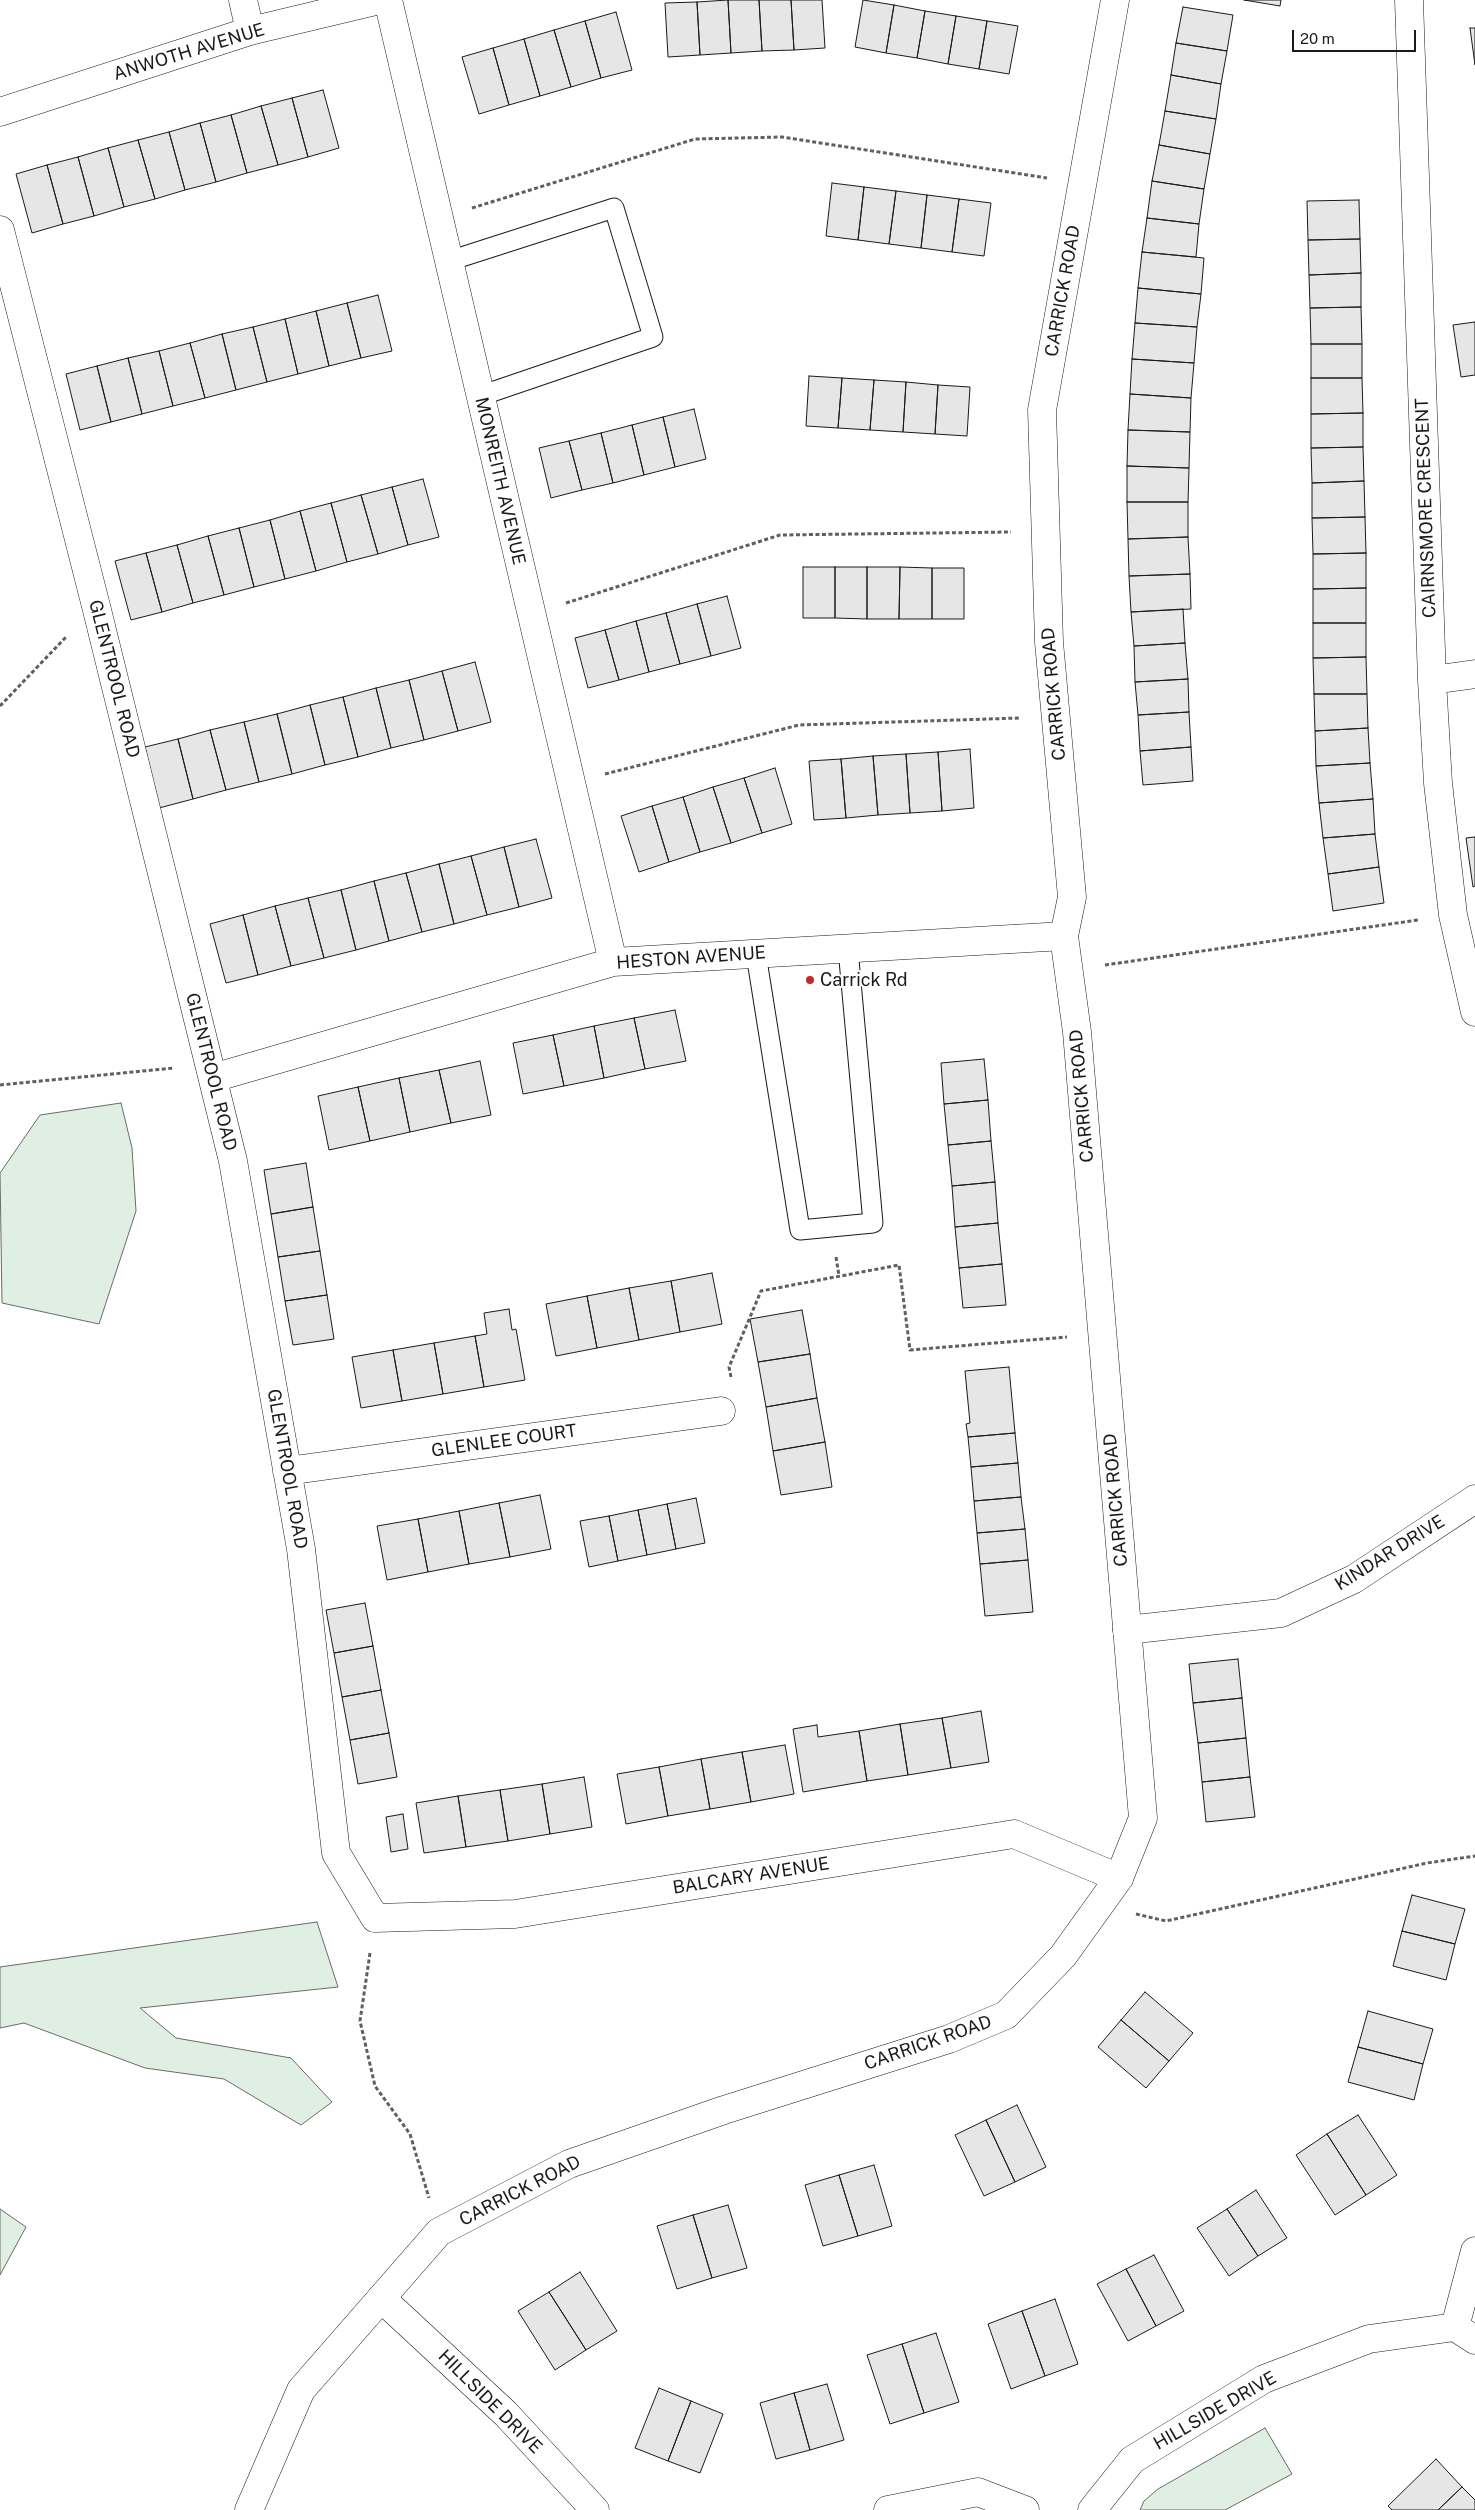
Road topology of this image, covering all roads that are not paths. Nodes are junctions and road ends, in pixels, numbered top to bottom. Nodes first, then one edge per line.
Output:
1 (243, 0) edge
2 (380, 0) edge
3 (388, 0) edge
4 (1115, 0) edge
5 (1409, 0) edge
6 (250, 31) junction
7 (0, 112) edge
8 (0, 230) edge
9 (448, 261) junction
10 (480, 396) junction
11 (1475, 674) edge
12 (1432, 680) junction
13 (1064, 936) junction
14 (848, 948) junction
15 (756, 954) junction
16 (613, 962) junction
17 (1475, 1012) edge
18 (212, 1072) junction
19 (721, 1411) road end
20 (287, 1470) junction
21 (1475, 1499) edge
22 (1126, 1630) junction
23 (1119, 1878) junction
24 (375, 1918) joint
25 (1475, 2251) edge
26 (381, 2298) junction
27 (1465, 2334) edge
28 (249, 2510) edge
29 (596, 2510) edge
30 (888, 2510) edge
31 (1025, 2510) edge
32 (1092, 2510) edge

1 - 6 street
2 - 6 street, ANWOTH AVENUE
3 - 9 street, MONREITH AVENUE
4 - 13 street, CARRICK ROAD
5 - 12 street, CAIRNSMORE CRESCENT
6 - 7 street, ANWOTH AVENUE
8 - 18 street, GLENTROOL ROAD
9 - 10 street, MONREITH AVENUE
9 - 10 lane
10 - 16 street, MONREITH AVENUE
11 - 12 street
12 - 17 street, CAIRNSMORE CRESCENT
13 - 14 street, HESTON AVENUE
13 - 22 street, CARRICK ROAD
14 - 15 street, HESTON AVENUE
14 - 15 lane
15 - 16 street, HESTON AVENUE
16 - 18 street, HESTON AVENUE
18 - 20 street, GLENTROOL ROAD
19 - 20 street, GLENLEE COURT
20 - 24 street, GLENTROOL ROAD
21 - 22 street, KINDAR DRIVE
22 - 23 street, CARRICK ROAD
23 - 24 street, BALCARY AVENUE
23 - 26 street, CARRICK ROAD
25 - 27 street
26 - 28 street, CARRICK ROAD
26 - 29 street, HILLSIDE DRIVE
27 - 32 street, HILLSIDE DRIVE
30 - 31 street

